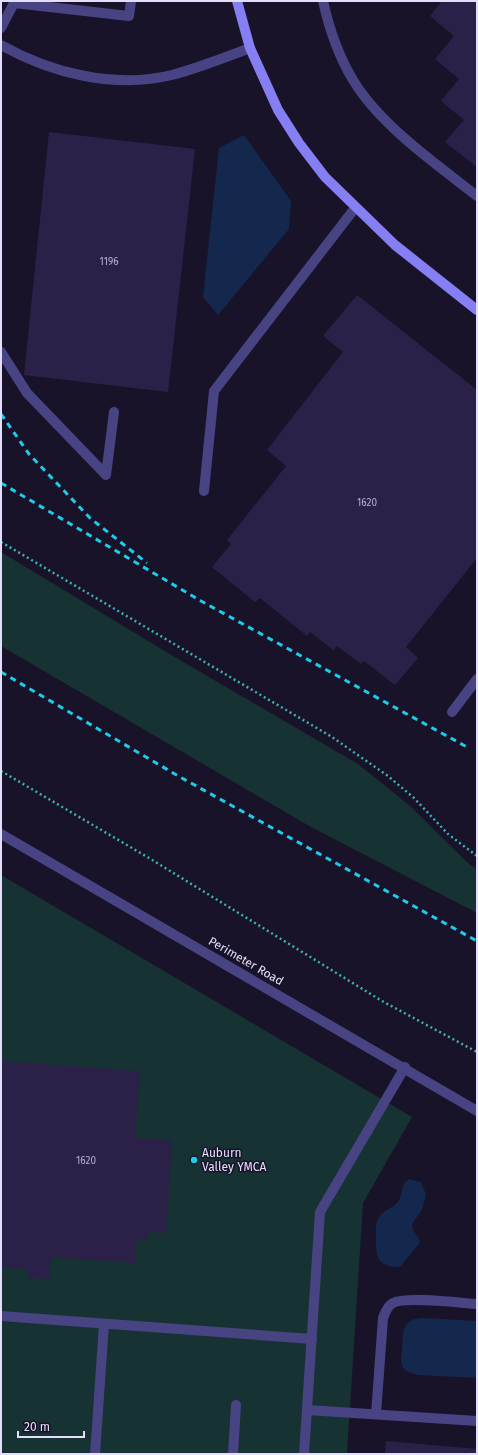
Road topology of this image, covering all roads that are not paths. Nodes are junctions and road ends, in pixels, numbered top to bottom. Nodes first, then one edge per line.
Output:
1 (131, 1) edge
2 (237, 1) edge
3 (323, 1) edge
4 (1, 28) edge
5 (1, 45) edge
6 (250, 48) junction
7 (477, 196) edge
8 (355, 208) junction
9 (477, 310) edge
10 (1, 352) edge
11 (114, 412) dead end
12 (204, 491) dead end
13 (477, 679) edge
14 (452, 712) dead end
15 (1, 834) edge
16 (405, 1067) junction
17 (477, 1111) edge
18 (477, 1304) edge
19 (1, 1316) edge
20 (104, 1324) junction
21 (312, 1339) junction
22 (236, 1405) dead end
23 (307, 1410) junction
24 (376, 1414) junction
25 (477, 1421) edge
26 (95, 1454) edge
27 (233, 1454) edge
28 (304, 1454) edge

1 - 4 street
2 - 6 street
3 - 7 street
5 - 6 street
6 - 8 street
8 - 9 street
8 - 12 street
10 - 11 street
13 - 14 street
15 - 16 street, Perimeter Road
16 - 17 street, Perimeter Road
16 - 21 street
18 - 24 street
19 - 20 street
20 - 21 street
20 - 26 street
21 - 23 street
22 - 27 street
23 - 24 street
23 - 28 street
24 - 25 street

